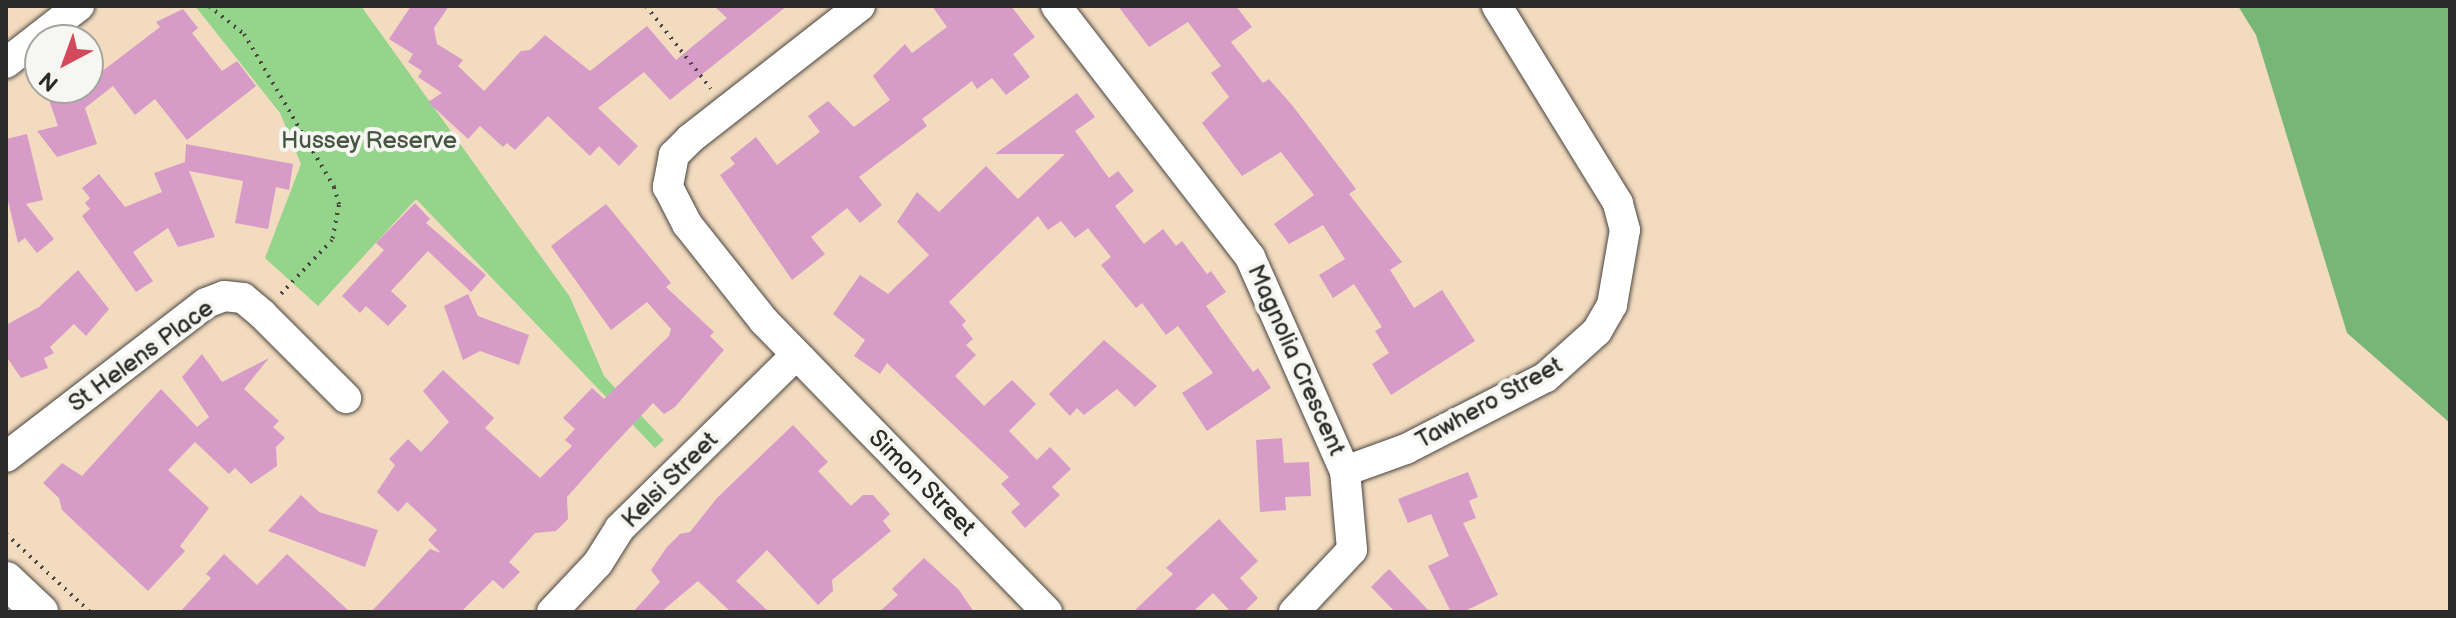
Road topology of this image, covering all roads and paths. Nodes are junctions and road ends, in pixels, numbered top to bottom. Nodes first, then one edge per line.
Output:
1 (79, 6) edge
2 (209, 6) edge
3 (646, 6) edge
4 (860, 6) edge
5 (1056, 6) edge
6 (1497, 6) edge
7 (6, 63) edge
8 (728, 109) junction
9 (262, 314) junction
10 (796, 355) junction
11 (346, 398) dead end
12 (6, 457) edge
13 (1345, 471) junction
14 (6, 534) edge
15 (8, 587) edge
16 (40, 612) edge
17 (90, 612) edge
18 (552, 612) edge
19 (1047, 612) edge
20 (1294, 612) edge

1 - 7 street
2 - 9 path
3 - 8 path
4 - 8 street
5 - 13 street, Magnolia Crescent
6 - 13 street, Tawhero Street
8 - 10 street
9 - 11 street, St Helens Place
9 - 12 street, St Helens Place
10 - 18 street, Kelsi Street
10 - 19 street, Simon Street
13 - 20 street, Magnolia Crescent
14 - 17 path
15 - 16 street

